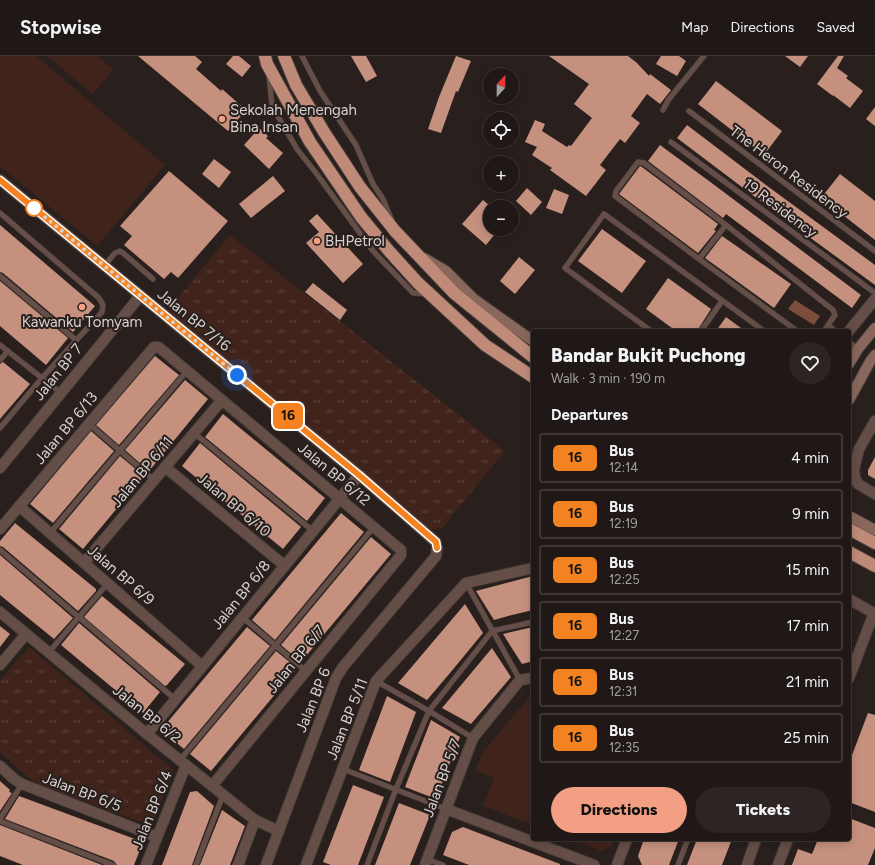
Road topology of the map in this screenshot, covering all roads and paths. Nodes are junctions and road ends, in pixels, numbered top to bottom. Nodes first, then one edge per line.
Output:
1 (284, 56) edge
2 (302, 56) edge
3 (704, 56) edge
4 (266, 60) edge
5 (663, 110) dead end
6 (689, 111) dead end
7 (671, 142) dead end
8 (0, 180) edge
9 (0, 213) edge
10 (726, 224) junction
11 (395, 231) junction
12 (416, 252) junction
13 (875, 252) edge
14 (699, 259) junction
15 (104, 266) junction
16 (0, 276) edge
17 (153, 279) dead end
18 (875, 293) edge
19 (140, 296) junction
20 (875, 299) edge
21 (722, 301) junction
22 (828, 325) junction
23 (875, 328) edge
24 (649, 329) edge
25 (702, 329) edge
26 (761, 329) edge
27 (794, 329) edge
28 (825, 329) edge
29 (833, 329) edge
30 (851, 329) edge
31 (76, 340) junction
32 (531, 341) edge
33 (851, 344) edge
34 (0, 345) edge
35 (154, 347) joint
36 (858, 349) junction
37 (8, 351) junction
38 (531, 355) edge
39 (875, 355) edge
40 (0, 360) edge
41 (851, 361) edge
42 (187, 371) junction
43 (531, 376) edge
44 (42, 378) junction
45 (60, 393) junction
46 (851, 396) edge
47 (222, 400) junction
48 (875, 421) edge
49 (89, 424) junction
50 (0, 428) edge
51 (194, 433) junction
52 (120, 451) junction
53 (165, 467) junction
54 (0, 468) edge
55 (359, 475) junction
56 (154, 480) junction
57 (875, 494) edge
58 (340, 499) junction
59 (19, 506) junction
60 (851, 517) edge
61 (374, 527) junction
62 (0, 529) edge
63 (851, 530) edge
64 (875, 530) edge
65 (313, 531) junction
66 (50, 533) junction
67 (875, 543) edge
68 (437, 548) joint
69 (0, 550) edge
70 (401, 550) joint
71 (851, 553) edge
72 (84, 563) junction
73 (285, 566) junction
74 (875, 566) edge
75 (531, 568) edge
76 (108, 583) junction
77 (466, 583) junction
78 (851, 600) edge
79 (0, 612) edge
80 (874, 614) edge
81 (79, 617) junction
82 (242, 617) junction
83 (531, 622) edge
84 (492, 631) junction
85 (26, 634) junction
86 (276, 646) junction
87 (49, 652) junction
88 (0, 665) edge
89 (202, 666) junction
90 (306, 671) junction
91 (851, 673) edge
92 (531, 678) edge
93 (520, 680) junction
94 (376, 681) junction
95 (175, 699) junction
96 (429, 711) junction
97 (147, 734) junction
98 (473, 738) junction
99 (183, 763) junction
100 (0, 766) edge
101 (343, 769) junction
102 (22, 784) junction
103 (212, 786) junction
104 (396, 789) junction
105 (223, 795) junction
106 (446, 809) junction
107 (0, 820) edge
108 (255, 820) junction
109 (279, 831) junction
110 (157, 837) junction
111 (626, 841) edge
112 (687, 841) edge
113 (755, 841) edge
114 (787, 841) edge
115 (426, 862) edge
116 (113, 865) edge
117 (146, 865) edge
118 (196, 865) edge
119 (238, 865) edge
120 (266, 865) edge
121 (306, 865) edge
122 (367, 865) edge
123 (443, 865) edge
124 (592, 865) edge
125 (617, 865) edge
126 (678, 865) edge
127 (746, 865) edge
128 (778, 865) edge

1 - 11 highway
2 - 11 lane
3 - 5 lane
4 - 43 highway
6 - 13 lane, The Heron Residency
7 - 18 lane, 19 Residency
8 - 15 street, Jalan BP 7/16
9 - 31 lane
10 - 14 lane
10 - 14 lane
10 - 22 lane
11 - 12 highway
12 - 32 street
12 - 38 highway
14 - 27 lane
15 - 17 lane
15 - 19 street, Jalan BP 7/16
16 - 31 lane
19 - 45 street, Jalan BP 7
19 - 55 street, Jalan BP 7/16
20 - 30 street
21 - 24 lane
21 - 25 lane
21 - 26 lane
22 - 28 lane
22 - 29 lane
23 - 36 street
31 - 44 lane
33 - 36 lane
34 - 37 lane
35 - 42 street, Jalan BP 6/12
35 - 49 street, Jalan BP 6/13
36 - 41 street
37 - 40 lane
37 - 44 lane
39 - 46 street
42 - 47 street, Jalan BP 6/12
42 - 52 lane
44 - 45 lane
44 - 50 lane
45 - 54 street, Jalan BP 7
47 - 51 street, Jalan BP 6/11
47 - 58 street, Jalan BP 6/12
48 - 57 street
49 - 52 lane
49 - 59 street, Jalan BP 6/13
51 - 53 street, Jalan BP 6/11
51 - 65 lane
52 - 56 lane
52 - 66 lane
53 - 56 street, Jalan BP 6/11
53 - 73 street, Jalan BP 6/10
55 - 58 street, Jalan BP 6/8
55 - 68 street, Jalan BP 7/16
56 - 72 street, Jalan BP 6/11
58 - 61 street, Jalan BP 6/12
58 - 65 street, Jalan BP 6/8
59 - 62 street, Jalan BP 6/13
59 - 66 street, Jalan BP 6/9
60 - 64 street
61 - 70 street, Jalan BP 6/12
61 - 86 lane
63 - 67 highway
65 - 73 street, Jalan BP 6/8
66 - 72 street, Jalan BP 6/9
68 - 109 street, Jalan BP 6
69 - 81 lane
70 - 90 street, Jalan BP 6/7
71 - 74 highway
72 - 76 street, Jalan BP 6/9
73 - 82 street, Jalan BP 6/8
75 - 77 street
76 - 81 lane
76 - 89 street, Jalan BP 6/9
77 - 84 lane
77 - 94 street, Jalan BP 5/11
78 - 80 street
79 - 85 street, Jalan BP 6/2
80 - 91 street
81 - 87 lane
81 - 95 lane
82 - 86 lane
82 - 89 street, Jalan BP 6/8
83 - 84 lane
84 - 93 lane
84 - 96 lane
85 - 87 street, Jalan BP 6/2
85 - 88 street
86 - 90 lane
86 - 99 lane
87 - 97 street, Jalan BP 6/2
89 - 95 street, Jalan BP 6/8
90 - 103 street, Jalan BP 6/7
92 - 93 street
93 - 98 street, Jalan BP 5/7
94 - 96 lane
94 - 101 street, Jalan BP 5/11
95 - 97 street, Jalan BP 6/8
96 - 98 lane
96 - 104 lane
97 - 99 street, Jalan BP 6/2
98 - 106 street, Jalan BP 5/7
99 - 103 street, Jalan BP 6/2
99 - 110 street, Jalan BP 6/4
100 - 102 street, Jalan BP 6/5
101 - 104 lane
101 - 121 street, Jalan BP 5/11
102 - 107 lane
102 - 110 street, Jalan BP 6/5
103 - 105 street, Jalan BP 6/2
104 - 106 lane
104 - 122 lane
105 - 108 street, Jalan BP 6/2
105 - 118 lane
106 - 115 street, Jalan BP 5/7
106 - 124 street
107 - 116 lane
108 - 109 street, Jalan BP 6/2
108 - 119 street
109 - 120 street, Jalan BP 6
110 - 117 street, Jalan BP 6/4
111 - 125 street
112 - 126 lane
113 - 127 street
114 - 128 street
115 - 123 lane

